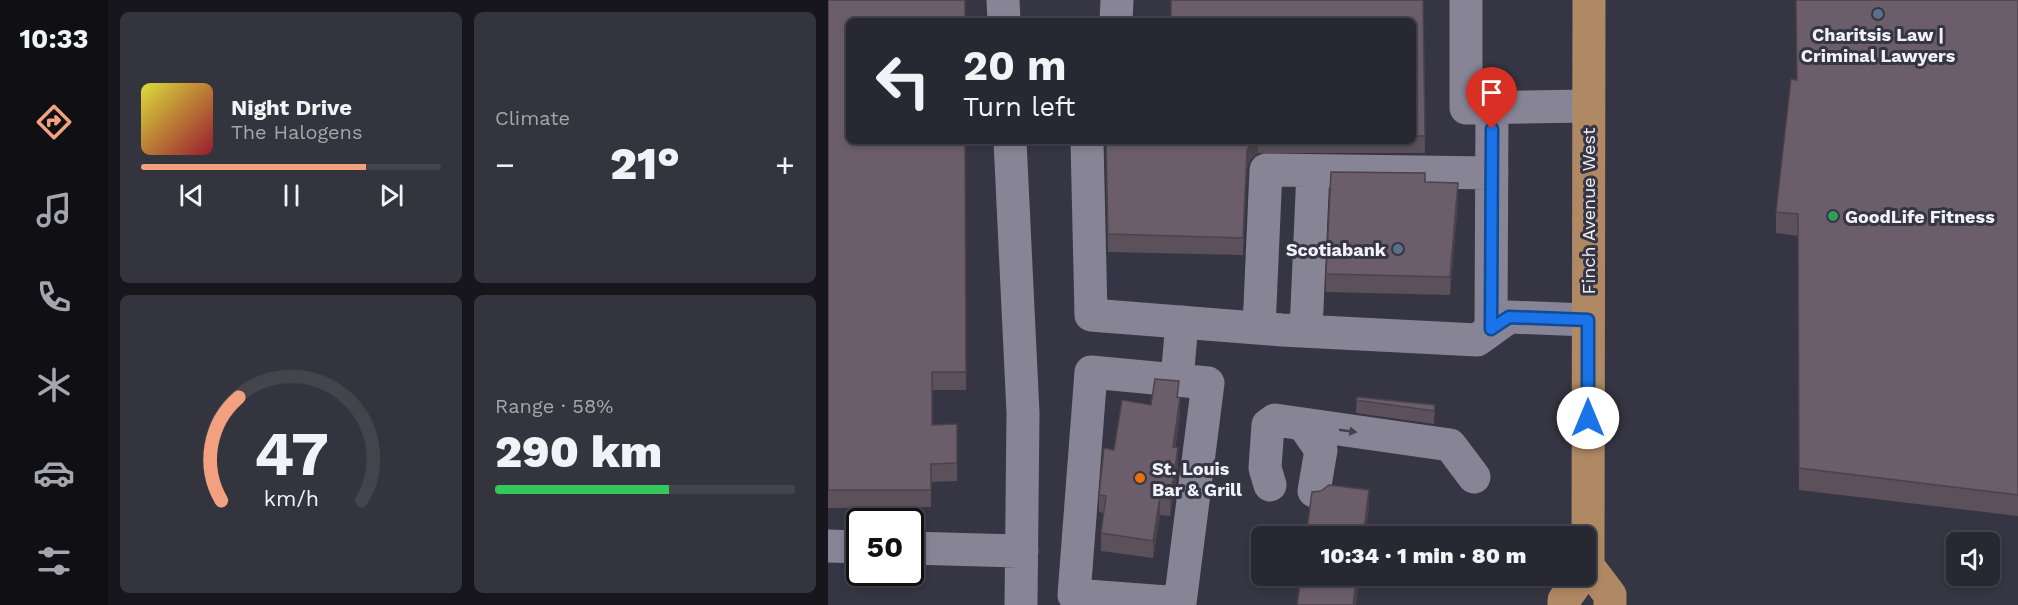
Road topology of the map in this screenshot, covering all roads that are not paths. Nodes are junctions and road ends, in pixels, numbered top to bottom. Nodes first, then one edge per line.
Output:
1 (1003, 0) edge
2 (1117, 0) edge
3 (1466, 0) edge
4 (1589, 0) edge
5 (1004, 18) edge
6 (1116, 18) edge
7 (1588, 106) junction
8 (1492, 107) junction
9 (1010, 144) edge
10 (1086, 144) edge
11 (1313, 171) junction
12 (1492, 173) junction
13 (1588, 320) junction
14 (1182, 322) junction
15 (1259, 328) junction
16 (1491, 329) junction
17 (1306, 331) junction
18 (1177, 380) junction
19 (1303, 424) junction
20 (1474, 477) dead end
21 (1270, 484) dead end
22 (1314, 491) edge
23 (1586, 526) edge
24 (828, 546) edge
25 (846, 547) edge
26 (924, 548) edge
27 (1022, 550) junction
28 (1596, 582) edge
29 (1574, 586) edge
30 (1146, 603) edge
31 (1021, 605) edge
32 (1564, 605) edge
33 (1610, 605) edge

1 - 5 lane
2 - 6 lane
3 - 8 lane
4 - 7 main road, Finch Avenue West
7 - 8 lane
7 - 13 main road, Finch Avenue West
8 - 12 lane
9 - 27 lane
10 - 14 lane
11 - 12 lane
11 - 15 lane
11 - 17 lane
12 - 16 lane
13 - 16 lane
13 - 23 main road, Finch Avenue West
14 - 15 lane
14 - 18 lane
15 - 17 lane
16 - 17 lane
18 - 30 lane
18 - 30 lane
19 -> 20 lane
19 - 21 lane
19 - 22 lane
24 - 25 lane
26 - 27 lane
27 - 31 lane
28 - 33 main road
29 - 32 main road

